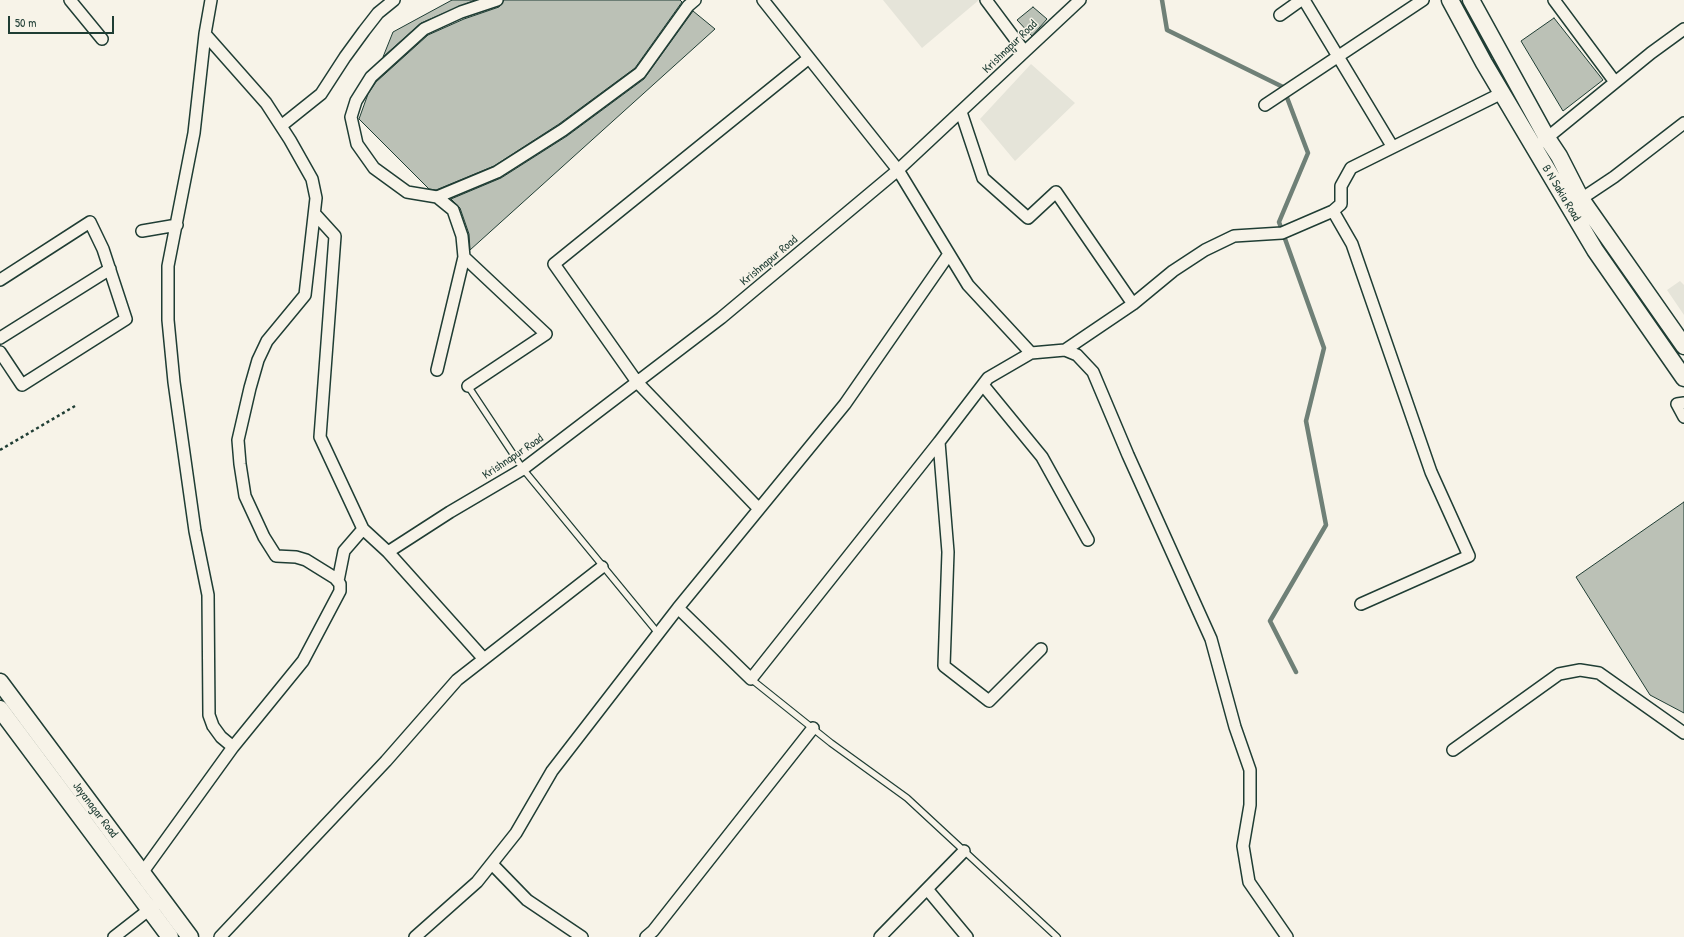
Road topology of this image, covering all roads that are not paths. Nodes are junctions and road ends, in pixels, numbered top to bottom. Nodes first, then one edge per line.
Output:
1 (70, 0) edge
2 (211, 0) edge
3 (394, 0) edge
4 (497, 0) edge
5 (763, 0) edge
6 (986, 0) edge
7 (1080, 0) edge
8 (1303, 0) edge
9 (1423, 0) edge
10 (1450, 0) edge
11 (1471, 0) edge
12 (1554, 0) edge
13 (688, 2) edge
14 (1280, 15) dead end
15 (1684, 29) edge
16 (205, 34) junction
17 (102, 39) dead end
18 (1024, 51) junction
19 (1338, 56) junction
20 (809, 58) junction
21 (1615, 82) junction
22 (1502, 93) junction
23 (1265, 105) dead end
24 (961, 112) junction
25 (1684, 123) edge
26 (281, 126) junction
27 (1541, 143) junction
28 (1392, 146) junction
29 (898, 170) junction
30 (438, 197) junction
31 (1581, 199) junction
32 (1333, 211) junction
33 (315, 214) junction
34 (176, 225) junction
35 (142, 231) dead end
36 (950, 254) junction
37 (464, 257) junction
38 (110, 269) junction
39 (0, 280) edge
40 (1133, 304) junction
41 (0, 338) edge
42 (1684, 346) edge
43 (1065, 350) junction
44 (0, 352) edge
45 (1031, 353) junction
46 (437, 370) dead end
47 (1684, 378) edge
48 (637, 382) junction
49 (983, 385) junction
50 (468, 386) joint
51 (1684, 403) edge
52 (1684, 417) edge
53 (939, 442) junction
54 (523, 469) junction
55 (758, 509) junction
56 (363, 529) junction
57 (1088, 540) dead end
58 (388, 552) junction
59 (602, 566) junction
60 (338, 582) junction
61 (1361, 604) dead end
62 (678, 608) junction
63 (658, 633) junction
64 (1041, 649) dead end
65 (484, 659) junction
66 (752, 679) junction
67 (0, 682) edge
68 (0, 709) edge
69 (813, 728) junction
70 (1684, 733) edge
71 (233, 747) junction
72 (1453, 750) dead end
73 (964, 851) junction
74 (492, 864) junction
75 (142, 873) junction
76 (927, 889) junction
77 (155, 904) junction
78 (114, 937) edge
79 (170, 937) edge
80 (190, 937) edge
81 (220, 937) edge
82 (415, 937) edge
83 (582, 937) edge
84 (646, 937) edge
85 (880, 937) edge
86 (967, 937) edge
87 (1057, 937) edge
88 (1286, 937) edge

1 - 17 street
2 - 16 street
3 - 26 street
4 - 30 street
5 - 20 street
6 - 18 street
7 - 18 street, Krishnapur Road
8 - 14 street
8 - 19 street
9 - 19 street
10 - 22 main road, B N Sakia Road
11 - 27 main road, B N Sakia Road
12 - 21 street
13 - 30 street
15 - 21 street
16 - 26 street
16 - 34 street
18 - 24 street, Krishnapur Road
19 - 23 street
19 - 28 street
20 - 29 street
20 - 48 street
21 - 27 street
22 - 27 main road, B N Sakia Road
22 - 28 street
24 - 29 street, Krishnapur Road
24 - 40 street
25 - 31 street
26 - 33 street
27 - 31 main road, B N Sakia Road
27 - 47 main road, B N Sakia Road
28 - 32 street
29 - 36 street
29 - 48 street, Krishnapur Road
30 - 37 street
31 - 42 main road, B N Sakia Road
32 - 40 street
32 - 61 street
33 - 56 street
33 - 60 street
34 - 35 street
34 - 71 street
36 - 45 street
36 - 55 street
37 - 46 street
37 - 50 street
38 - 39 street
38 - 41 street
38 - 44 street
40 - 43 street
43 - 45 street
43 - 88 street
45 - 49 street
48 - 54 street, Krishnapur Road
48 - 55 street
49 - 53 street
49 - 57 street
50 - 54 lane
51 - 52 street
53 - 64 street
53 - 66 street
54 - 58 street, Krishnapur Road
54 - 59 lane
55 - 62 street
56 - 58 street
56 - 60 street
58 - 65 street
59 - 63 lane
59 - 65 street
60 - 71 street
62 - 63 street
62 - 66 street
63 - 74 street
65 - 81 street
66 - 69 lane
67 - 75 main road, Jayanagar Road
68 - 77 main road, Jayanagar Road
69 - 73 lane
69 - 84 street
70 - 72 street
71 - 75 street
73 - 76 street
73 - 87 lane
74 - 82 street
74 - 83 street
75 - 77 main road, Jayanagar Road
76 - 85 street
76 - 86 street
77 - 78 street
77 - 79 main road, Jayanagar Road
77 - 80 main road, Jayanagar Road

